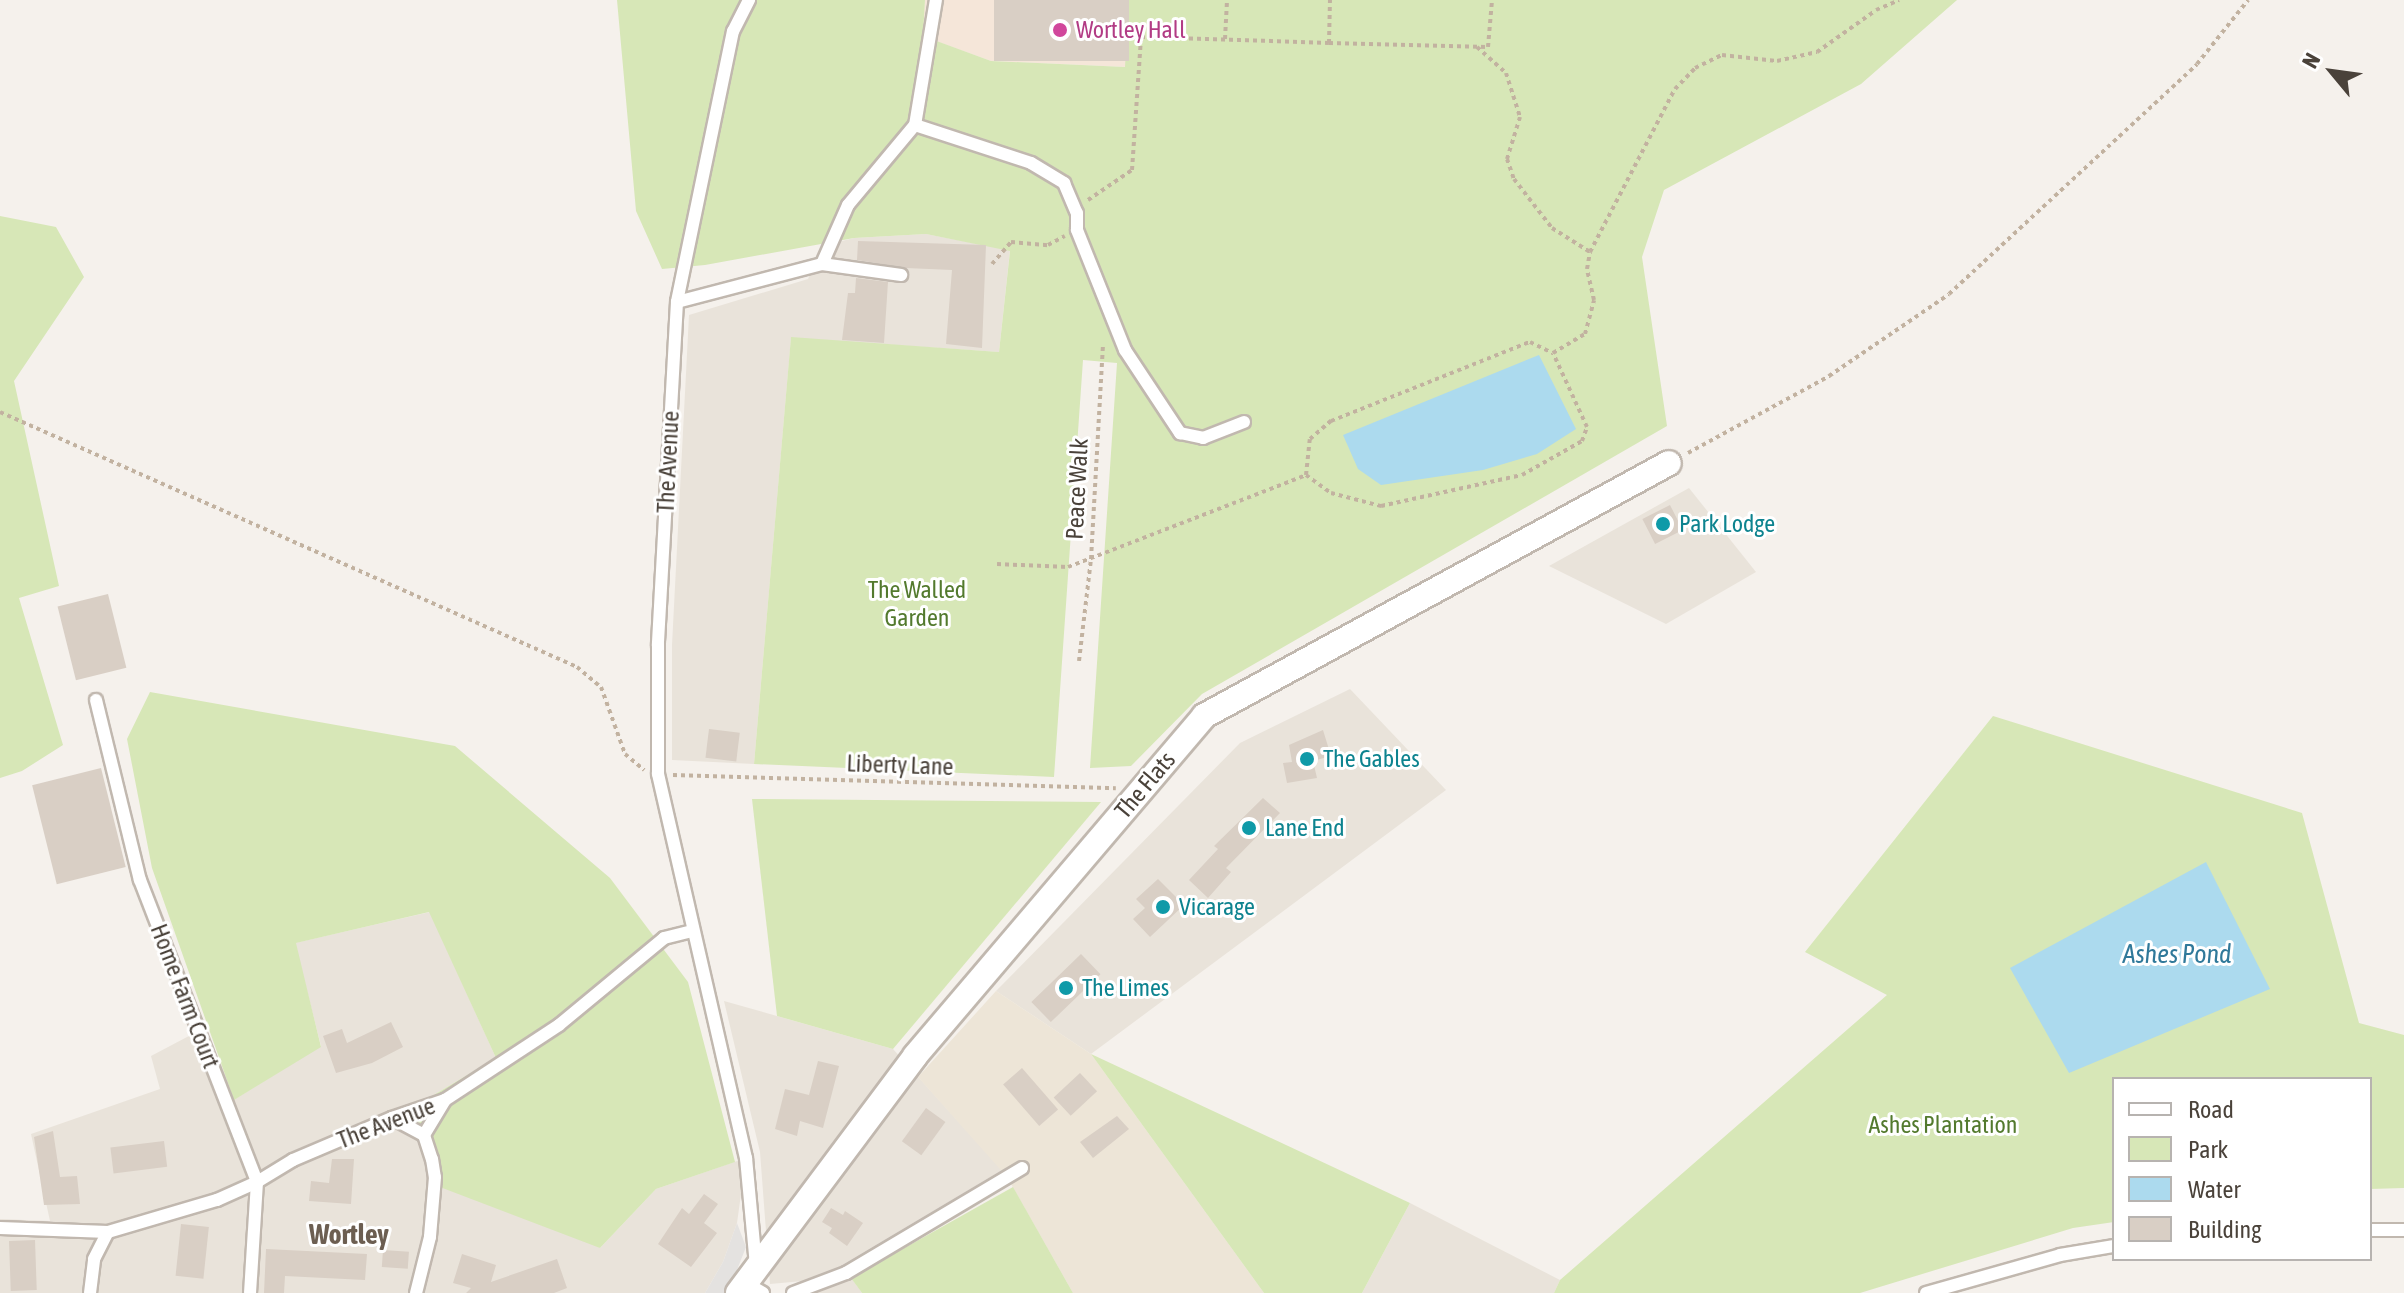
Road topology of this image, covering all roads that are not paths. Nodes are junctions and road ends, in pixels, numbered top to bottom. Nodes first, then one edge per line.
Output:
1 (749, 0) edge
2 (936, 0) edge
3 (915, 125) junction
4 (822, 264) junction
5 (901, 275) dead end
6 (677, 302) junction
7 (1244, 422) dead end
8 (1669, 463) road end
9 (96, 700) dead end
10 (692, 931) junction
11 (445, 1100) junction
12 (392, 1118) junction
13 (424, 1135) junction
14 (1022, 1168) dead end
15 (257, 1182) junction
16 (0, 1228) edge
17 (2372, 1230) edge
18 (2404, 1230) edge
19 (108, 1232) junction
20 (2112, 1246) edge
21 (750, 1284) edge
22 (90, 1293) edge
23 (250, 1293) edge
24 (416, 1293) edge
25 (793, 1293) edge
26 (1926, 1293) edge

1 - 6 lane, The Avenue
2 - 3 lane
3 - 4 lane
3 - 7 lane
4 - 5 lane
4 - 6 lane
6 - 10 lane, The Avenue
8 - 21 street, The Flats
9 - 15 lane, Home Farm Court
10 - 11 lane, The Avenue
10 - 21 lane, The Avenue
11 - 12 lane, The Avenue
11 - 13 lane
12 - 13 lane
12 - 15 lane, The Avenue
13 - 24 lane
14 - 25 lane
15 - 19 lane, The Avenue
15 - 23 lane, Home Farm Court
16 - 19 lane, The Avenue
17 - 18 lane
19 - 22 lane
20 - 26 lane

